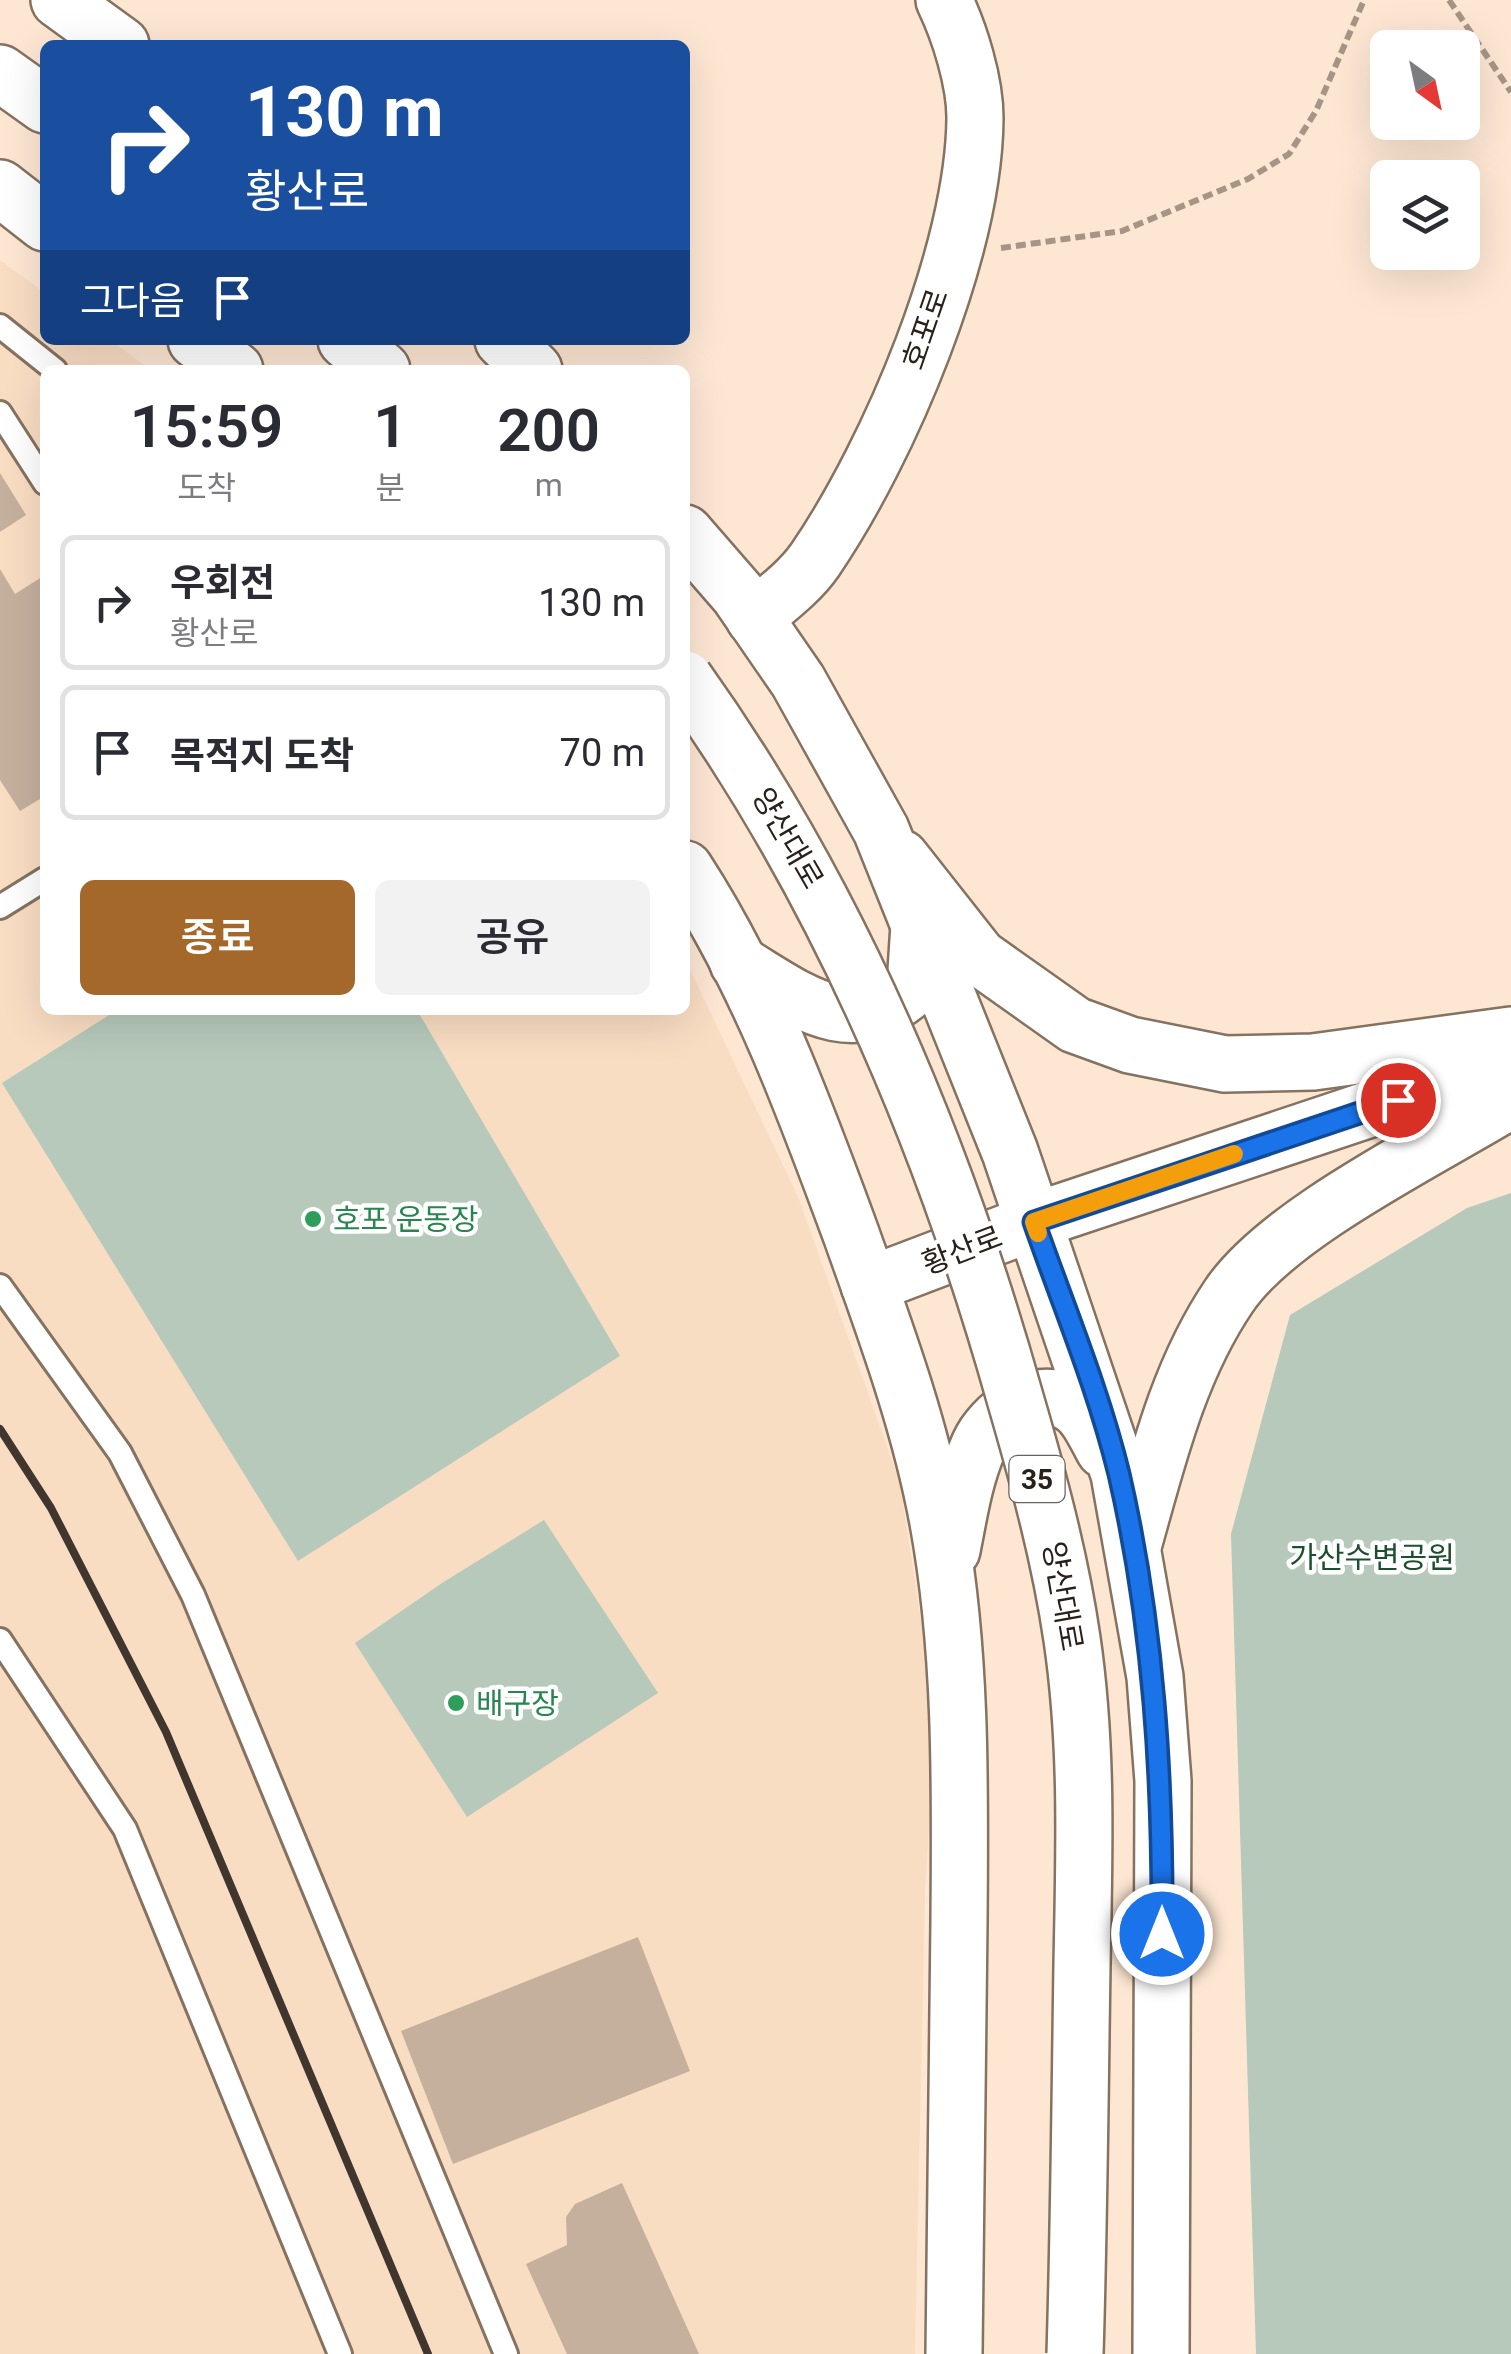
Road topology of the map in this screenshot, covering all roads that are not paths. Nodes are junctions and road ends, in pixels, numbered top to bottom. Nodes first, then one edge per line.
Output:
1 (60, 0) edge
2 (944, 0) edge
3 (115, 40) edge
4 (0, 73) edge
5 (40, 101) edge
6 (0, 188) edge
7 (40, 219) edge
8 (4, 339) edge
9 (202, 345) edge
10 (352, 345) edge
11 (509, 345) edge
12 (48, 365) edge
13 (228, 365) edge
14 (376, 365) edge
15 (529, 365) edge
16 (0, 413) edge
17 (40, 474) edge
18 (690, 539) edge
19 (754, 618) junction
20 (690, 686) edge
21 (881, 830) junction
22 (690, 878) edge
23 (40, 882) edge
24 (0, 908) edge
25 (919, 925) junction
26 (738, 964) junction
27 (1511, 1034) edge
28 (1511, 1062) edge
29 (1511, 1100) edge
30 (1034, 1222) junction
31 (869, 1285) junction
32 (0, 1286) edge
33 (1118, 1474) junction
34 (1133, 1546) junction
35 (946, 1594) junction
36 (0, 1640) edge
37 (340, 2354) edge
38 (506, 2354) edge
39 (954, 2354) edge
40 (1075, 2354) edge
41 (1161, 2354) edge

1 - 3 main road
2 - 19 main road, 호포로
4 - 5 main road
6 - 7 main road
8 - 12 lane
9 - 13 main road
10 - 14 main road
11 - 15 main road
16 - 17 lane
18 - 19 main road
19 - 21 main road
20 - 40 main road, 양산대로 / 35, bridge
21 - 25 main road
21 - 27 main road
22 - 26 main road
23 - 24 lane
25 - 26 main road
25 - 30 main road
26 - 31 main road
28 - 30 main road, 황산로
29 - 34 main road
30 - 31 main road, 황산로
30 - 33 main road
31 - 35 main road
32 - 38 lane
33 - 34 main road
33 - 35 main road
34 - 41 main road
35 - 39 main road
36 - 37 lane

